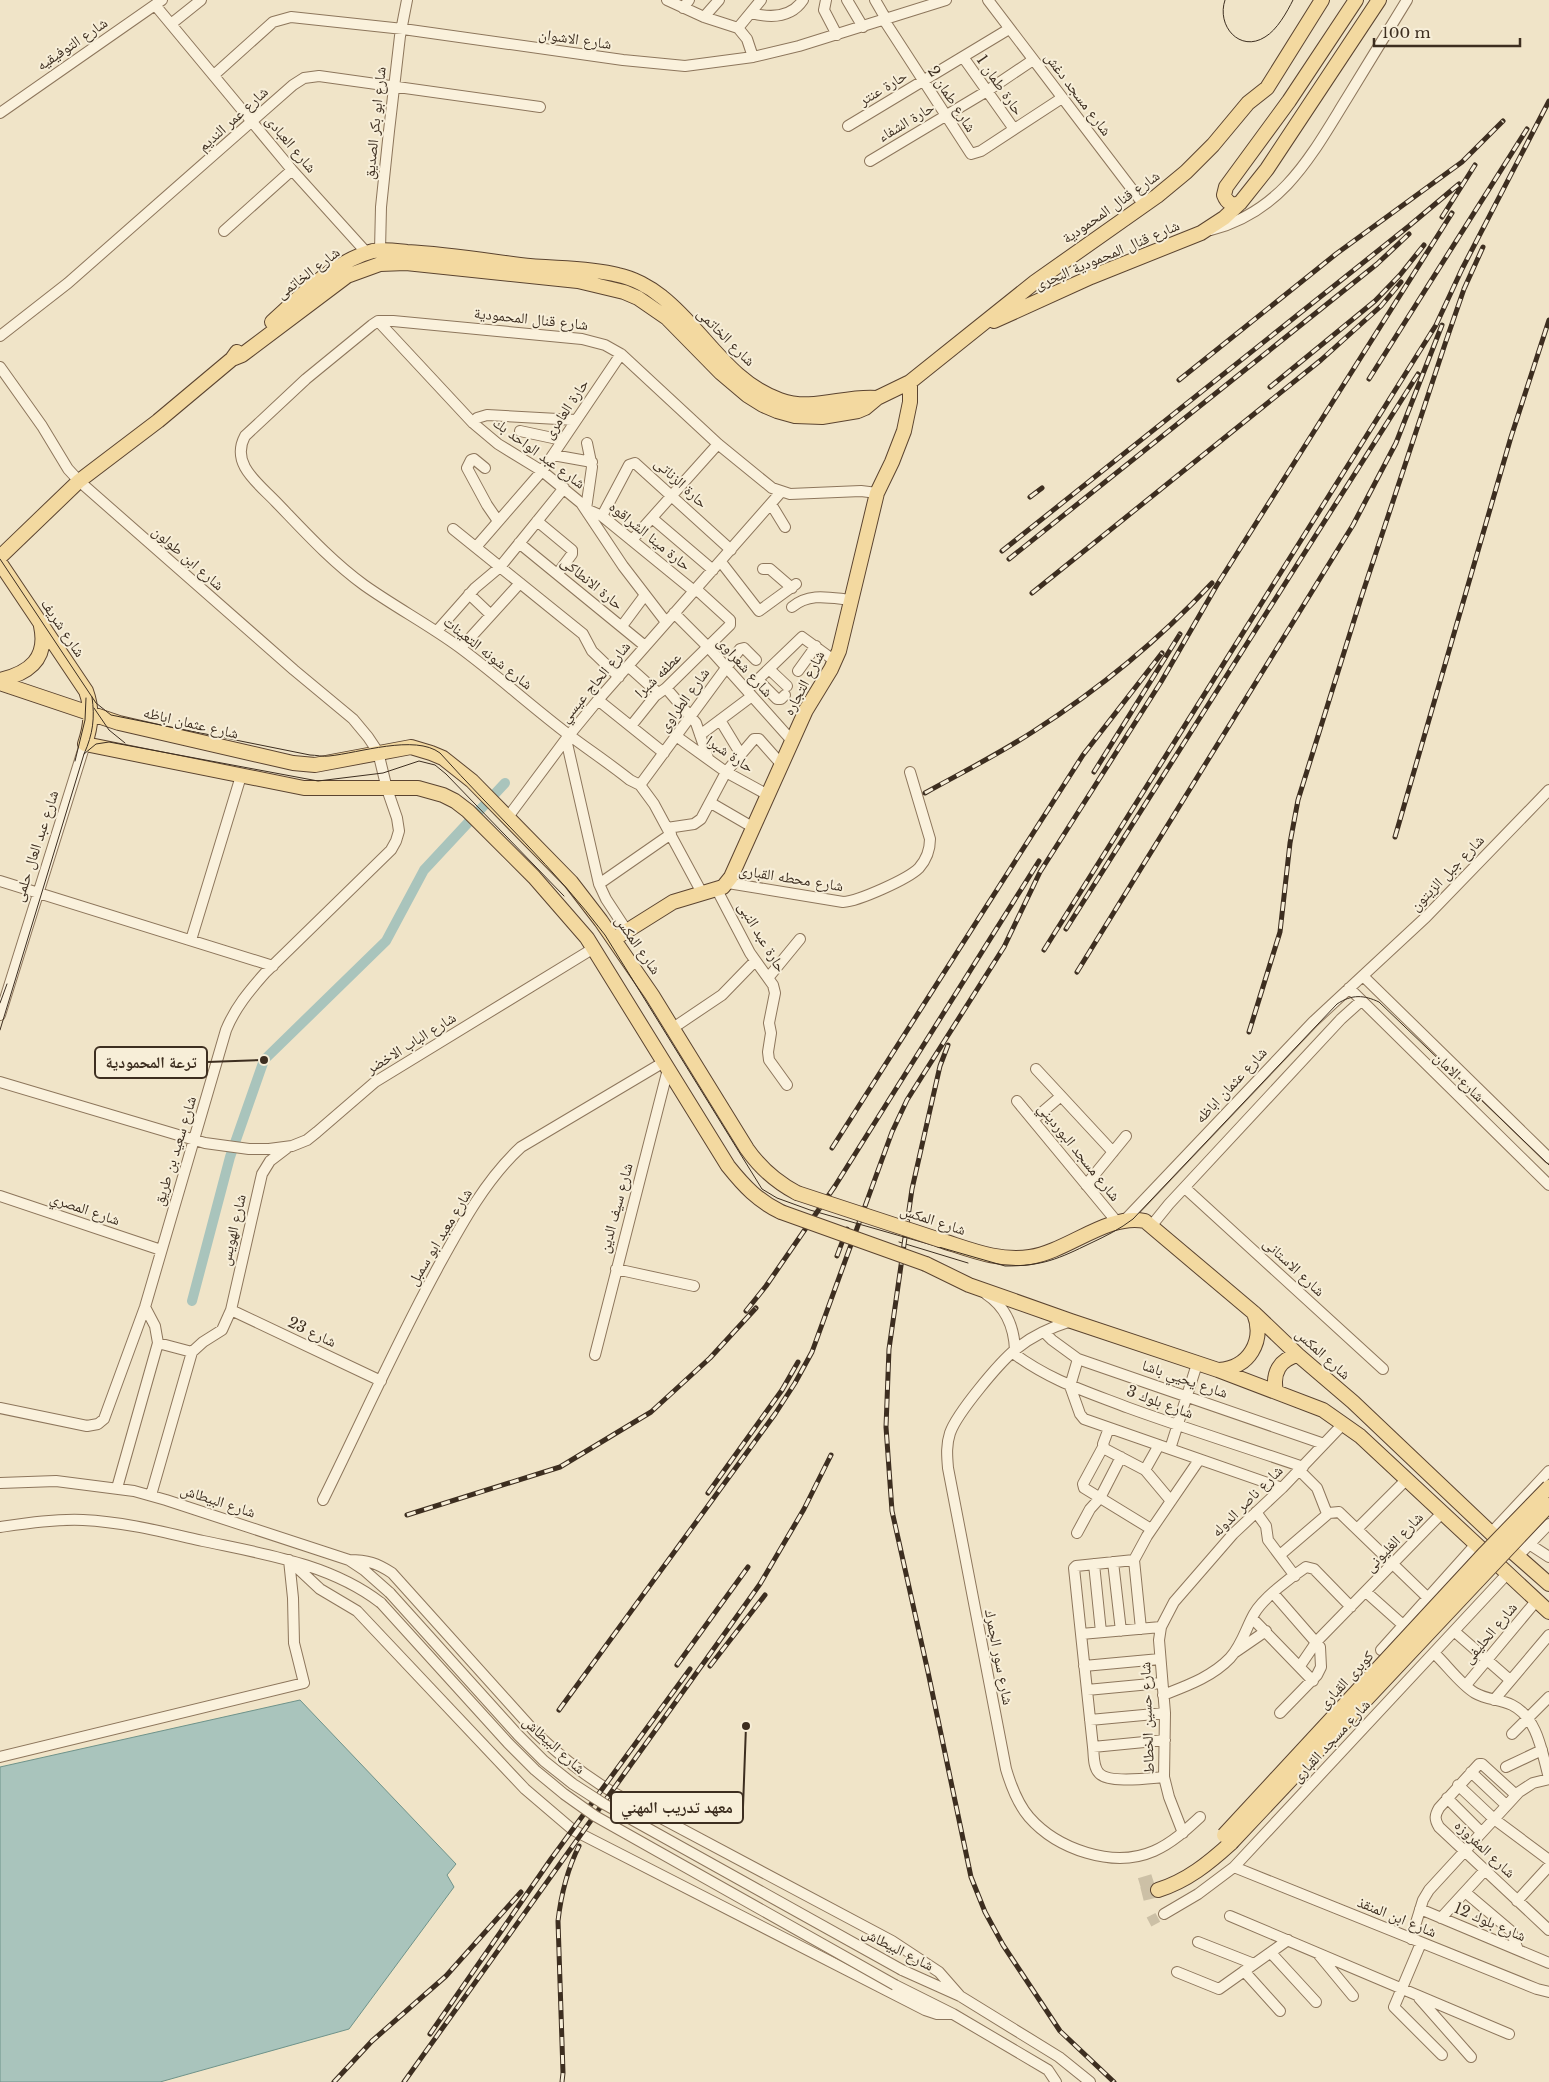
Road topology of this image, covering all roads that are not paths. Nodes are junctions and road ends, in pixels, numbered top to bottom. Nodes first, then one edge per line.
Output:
1 (201, 0) edge
2 (407, 0) edge
3 (667, 0) edge
4 (719, 0) edge
5 (761, 0) edge
6 (803, 0) edge
7 (826, 0) edge
8 (847, 0) edge
9 (875, 0) edge
10 (946, 0) edge
11 (988, 0) edge
12 (1322, 0) edge
13 (1331, 0) edge
14 (1356, 0) edge
15 (1379, 0) edge
16 (1407, 0) edge
17 (159, 2) edge
18 (686, 4) edge
19 (751, 13) junction
20 (704, 18) junction
21 (885, 20) junction
22 (1310, 20) junction
23 (171, 24) junction
24 (863, 27) junction
25 (738, 28) junction
26 (403, 29) junction
27 (1009, 29) junction
28 (837, 35) junction
29 (753, 57) junction
30 (963, 58) junction
31 (1034, 60) junction
32 (214, 75) junction
33 (923, 81) junction
34 (394, 86) junction
35 (987, 92) junction
36 (1062, 98) junction
37 (540, 107) dead end
38 (0, 113) edge
39 (946, 116) junction
40 (252, 121) junction
41 (848, 126) dead end
42 (1014, 129) junction
43 (870, 161) dead end
44 (292, 170) junction
45 (1240, 203) junction
46 (1144, 205) junction
47 (224, 230) dead end
48 (1201, 233) junction
49 (373, 252) junction
50 (378, 321) junction
51 (980, 327) junction
52 (0, 336) edge
53 (621, 354) junction
54 (232, 359) junction
55 (0, 367) edge
56 (910, 382) junction
57 (877, 398) junction
58 (576, 420) junction
59 (473, 423) junction
60 (520, 431) dead end
61 (562, 440) junction
62 (587, 443) dead end
63 (718, 444) junction
64 (553, 455) junction
65 (592, 462) junction
66 (485, 468) dead end
67 (542, 471) junction
68 (79, 481) junction
69 (564, 488) junction
70 (781, 492) junction
71 (877, 492) junction
72 (672, 495) junction
73 (771, 504) junction
74 (586, 509) junction
75 (602, 516) junction
76 (652, 518) junction
77 (498, 521) junction
78 (538, 521) junction
79 (785, 527) dead end
80 (453, 529) dead end
81 (632, 540) junction
82 (519, 543) junction
83 (476, 547) junction
84 (731, 550) junction
85 (0, 557) edge
86 (0, 562) edge
87 (721, 562) junction
88 (500, 567) junction
89 (763, 569) dead end
90 (713, 570) junction
91 (558, 573) junction
92 (520, 582) junction
93 (695, 590) junction
94 (469, 594) junction
95 (646, 595) junction
96 (852, 600) junction
97 (792, 607) dead end
98 (674, 614) junction
99 (490, 615) junction
100 (666, 622) junction
101 (41, 625) junction
102 (622, 626) junction
103 (436, 631) junction
104 (646, 646) junction
105 (816, 646) junction
106 (708, 647) junction
107 (461, 648) junction
108 (756, 660) dead end
109 (835, 661) junction
110 (628, 666) junction
111 (726, 668) junction
112 (769, 669) junction
113 (798, 672) dead end
114 (619, 677) junction
115 (758, 680) junction
116 (0, 682) edge
117 (662, 691) junction
118 (749, 693) junction
119 (598, 700) junction
120 (92, 714) junction
121 (691, 716) junction
122 (720, 720) junction
123 (631, 726) junction
124 (700, 734) junction
125 (676, 736) junction
126 (568, 737) junction
127 (793, 742) junction
128 (85, 744) junction
129 (378, 752) junction
130 (664, 753) junction
131 (740, 753) junction
132 (708, 758) junction
133 (782, 765) junction
134 (726, 772) junction
135 (910, 772) dead end
136 (241, 776) junction
137 (640, 784) junction
138 (387, 789) junction
139 (1549, 790) edge
140 (768, 795) junction
141 (711, 803) junction
142 (508, 818) junction
143 (754, 828) junction
144 (669, 831) junction
145 (0, 881) edge
146 (599, 884) junction
147 (722, 886) junction
148 (37, 893) junction
149 (702, 893) junction
150 (627, 930) junction
151 (614, 939) junction
152 (191, 940) junction
153 (800, 940) dead end
154 (594, 948) junction
155 (755, 961) junction
156 (273, 966) junction
157 (1363, 976) junction
158 (768, 978) junction
159 (1349, 988) junction
160 (1361, 1001) junction
161 (0, 1015) edge
162 (673, 1028) junction
163 (666, 1065) junction
164 (1036, 1069) dead end
165 (0, 1082) edge
166 (787, 1085) dead end
167 (1061, 1096) junction
168 (1018, 1101) dead end
169 (1032, 1120) junction
170 (1126, 1136) dead end
171 (195, 1141) junction
172 (289, 1147) junction
173 (1113, 1152) junction
174 (1549, 1158) edge
175 (1086, 1185) junction
176 (1549, 1186) edge
177 (1185, 1188) junction
178 (0, 1196) edge
179 (1121, 1221) junction
180 (1152, 1225) junction
181 (161, 1250) junction
182 (616, 1269) junction
183 (969, 1285) junction
184 (694, 1286) dead end
185 (145, 1307) junction
186 (231, 1310) junction
187 (1254, 1313) junction
188 (1071, 1321) junction
189 (1044, 1332) junction
190 (158, 1343) junction
191 (1014, 1351) junction
192 (192, 1352) junction
193 (595, 1355) dead end
194 (1298, 1355) junction
195 (1078, 1359) junction
196 (1197, 1364) junction
197 (1383, 1369) dead end
198 (1218, 1370) junction
199 (381, 1381) junction
200 (1070, 1386) junction
201 (1276, 1391) junction
202 (1188, 1395) junction
203 (0, 1408) edge
204 (1344, 1423) junction
205 (1178, 1425) junction
206 (1109, 1428) junction
207 (1324, 1444) junction
208 (1159, 1445) junction
209 (1103, 1447) junction
210 (1170, 1449) junction
211 (1121, 1457) junction
212 (1199, 1460) junction
213 (1301, 1468) junction
214 (1145, 1470) junction
215 (1549, 1471) edge
216 (1407, 1480) junction
217 (0, 1483) edge
218 (1549, 1487) edge
219 (117, 1488) junction
220 (1282, 1488) junction
221 (151, 1495) junction
222 (1100, 1498) junction
223 (323, 1500) dead end
224 (1171, 1501) junction
225 (1549, 1505) edge
226 (1256, 1512) junction
227 (1443, 1512) junction
228 (1329, 1513) junction
229 (1549, 1524) edge
230 (0, 1527) edge
231 (1151, 1529) junction
232 (1358, 1530) junction
233 (1077, 1533) dead end
234 (1491, 1533) junction
235 (1476, 1544) junction
236 (1529, 1544) junction
237 (1280, 1556) junction
238 (1518, 1556) junction
239 (1549, 1557) edge
240 (289, 1560) junction
241 (350, 1560) junction
242 (1134, 1560) junction
243 (1112, 1562) junction
244 (1094, 1564) junction
245 (1393, 1564) junction
246 (1508, 1573) junction
247 (1294, 1576) junction
248 (1549, 1584) edge
249 (1366, 1592) junction
250 (1273, 1594) junction
251 (1428, 1598) junction
252 (1537, 1600) junction
253 (1174, 1602) joint
254 (1351, 1607) junction
255 (1549, 1612) edge
256 (1252, 1618) junction
257 (1403, 1625) junction
258 (1161, 1627) junction
259 (1141, 1629) junction
260 (1121, 1631) junction
261 (1266, 1631) junction
262 (1454, 1631) junction
263 (1101, 1632) junction
264 (1081, 1634) junction
265 (1549, 1635) edge
266 (1317, 1641) junction
267 (1381, 1650) dead end
268 (1434, 1653) junction
269 (1233, 1654) junction
270 (1160, 1658) junction
271 (1487, 1660) junction
272 (1084, 1666) junction
273 (1300, 1666) junction
274 (1510, 1680) junction
275 (1313, 1681) junction
276 (1161, 1683) junction
277 (1466, 1685) junction
278 (1087, 1690) junction
279 (1162, 1695) junction
280 (1549, 1696) edge
281 (1494, 1700) junction
282 (1165, 1713) junction
283 (1280, 1713) dead end
284 (1528, 1719) junction
285 (1090, 1720) junction
286 (1512, 1734) dead end
287 (1165, 1740) junction
288 (1092, 1747) junction
289 (1542, 1750) junction
290 (0, 1757) edge
291 (1547, 1763) edge
292 (1506, 1767) dead end
293 (1471, 1772) junction
294 (1164, 1777) junction
295 (1549, 1779) edge
296 (1458, 1785) junction
297 (1516, 1796) junction
298 (1446, 1798) junction
299 (1506, 1806) junction
300 (1200, 1818) dead end
301 (1494, 1819) junction
302 (1481, 1832) junction
303 (1183, 1833) junction
304 (1228, 1839) junction
305 (1464, 1851) junction
306 (1549, 1860) edge
307 (1549, 1866) edge
308 (1234, 1867) junction
309 (1485, 1870) junction
310 (1157, 1885) tunnel mouth
311 (1465, 1892) junction
312 (1517, 1901) junction
313 (1420, 1909) junction
314 (1164, 1914) tunnel mouth
315 (1230, 1916) dead end
316 (1441, 1918) junction
317 (1549, 1930) edge
318 (1288, 1940) junction
319 (1416, 1941) junction
320 (1198, 1942) dead end
321 (1518, 1950) junction
322 (1271, 1953) junction
323 (1317, 1953) junction
324 (1549, 1963) edge
325 (1254, 1964) junction
326 (1177, 1972) dead end
327 (1244, 1972) junction
328 (1402, 1988) junction
329 (1549, 1992) edge
330 (1417, 1995) junction
331 (960, 1996) junction
332 (1354, 1996) dead end
333 (1316, 2002) dead end
334 (1280, 2011) dead end
335 (953, 2014) junction
336 (1509, 2034) dead end
337 (1442, 2055) dead end
338 (1471, 2057) dead end
339 (1056, 2082) edge
340 (1090, 2082) edge

1 - 23 street
2 - 26 street, شارع ابو بكر الصديق
3 - 18 street
4 - 20 street
5 - 19 street
6 - 19 street
7 - 28 street
8 - 24 street
9 - 21 street, شارع طمان 2
10 - 21 street, شارع الاشوان
11 - 27 street, شارع مسجد دغش
12 - 22 main road, شارع قنال المحمودية
13 - 22 main road
14 - 45 main road
15 - 45 main road, شارع قنال المحمودية البحرى
16 - 48 street
17 - 23 street, شارع العبادى
17 - 38 street, شارع التوفيقيه
18 - 20 street
19 - 25 street
20 - 25 street
21 - 24 street, شارع الاشوان
21 - 33 street, شارع طمان 2
22 - 46 main road, شارع قنال المحمودية
23 - 32 street, شارع العبادى
24 - 28 street, شارع الاشوان
25 - 29 street
26 - 29 street, شارع الاشوان
26 - 32 street, شارع الاشوان
26 - 34 street, شارع ابو بكر الصديق
27 - 30 street, حارة عنتر
27 - 31 street, شارع مسجد دغش
28 - 29 street, شارع الاشوان
30 - 33 street, حارة عنتر
30 - 35 street, حارة طمان 1
31 - 35 street, حارة الشفاء
31 - 36 street, شارع مسجد دغش
32 - 40 street, شارع العبادى
33 - 39 street, شارع طمان 2
33 - 41 street, حارة عنتر
34 - 37 street, شارع عمر النديم
34 - 40 street, شارع عمر النديم
34 - 49 street, شارع ابو بكر الصديق
35 - 39 street, حارة الشفاء
35 - 42 street, حارة طمان 1
36 - 42 street, شارع طمان 2
36 - 46 street, شارع مسجد دغش
39 - 42 street, شارع طمان 2
39 - 43 street, حارة الشفاء
40 - 44 street, شارع العبادى
40 - 52 street, شارع عمر النديم
44 - 47 street
44 - 49 street, شارع العبادى
45 - 48 main road, شارع قنال المحمودية البحرى
46 - 51 main road, شارع قنال المحمودية
48 - 51 main road, شارع قنال المحمودية البحرى
49 - 54 main road, شارع الخاتمى
49 - 57 main road, شارع الخاتمى
50 - 53 street, شارع قنال المحمودية
50 - 59 street, شارع عبد الواحد بك
50 - 103 street, شارع شونه التعينات
51 - 56 main road, شارع قنال المحمودية
53 - 58 street, حارة العامرى
53 - 63 street, شارع قنال المحمودية
54 - 57 main road, شارع الخاتمى
54 - 68 main road, شارع الخاتمى
55 - 68 street, شارع ابن طولون
56 - 57 main road, شارع قنال المحمودية
56 - 71 main road, شارع التجاره
58 - 59 street
58 - 61 street, حارة العامرى
59 - 67 street, شارع عبد الواحد بك
60 - 61 street
61 - 64 street, حارة العامرى
62 - 65 street
63 - 70 street, شارع قنال المحمودية
63 - 72 street
64 - 65 street
64 - 67 street, حارة العامرى
65 - 74 street
66 - 77 street
67 - 69 street, شارع عبد الواحد بك
67 - 77 street, حارة العامرى
68 - 85 main road, شارع الخاتمى
68 - 129 street, شارع ابن طولون
69 - 74 street, شارع عبد الواحد بك
69 - 78 street
70 - 71 street, شارع قنال المحمودية
70 - 73 street, شارع الحاج عيسي
71 - 96 main road, شارع التجاره
72 - 75 street, حارة الزناتى
72 - 76 street
72 - 84 street, حارة الزناتى
73 - 79 street
73 - 84 street, شارع الحاج عيسي
74 - 75 street, حارة مينا الشراقوه
74 - 95 street, شارع عبد الواحد بك
75 - 81 street, حارة مينا الشراقوه
76 - 81 street
76 - 90 street
77 - 83 street, حارة العامرى
78 - 82 street
78 - 91 street
80 - 83 street
81 - 93 street, حارة مينا الشراقوه
82 - 88 street
82 - 91 street, حارة الانطاكى
83 - 88 street
84 - 87 street, شارع الحاج عيسي
86 - 101 main road, شارع شريف
87 - 89 street
87 - 90 street, شارع الحاج عيسي
88 - 92 street
88 - 94 street
90 - 93 street, شارع الحاج عيسي
91 - 102 street, حارة الانطاكى
92 - 99 street
92 - 114 street
93 - 98 street, شارع الحاج عيسي
93 - 106 street, حارة مينا الشراقوه
94 - 99 street
94 - 103 street
95 - 100 street, شارع عبد الواحد بك
95 - 102 street
96 - 97 street
96 - 109 main road, شارع التجاره
98 - 100 street, شارع الحاج عيسي
98 - 106 street, شارع شعراوى
99 - 107 street
100 - 104 street, شارع الحاج عيسي
101 - 116 main road
101 - 120 main road, شارع شريف
102 - 104 street, حارة الانطاكى
103 - 107 street, شارع شونه التعينات
104 - 110 street, شارع الحاج عيسي
105 - 109 street
105 - 112 street
105 - 113 street
106 - 111 street, شارع شعراوى
106 - 117 street, عطفه شبرا
107 - 126 street, شارع شونه التعينات
108 - 111 street, شارع الطراوى
109 - 127 main road, شارع التجاره
110 - 114 street, شارع الحاج عيسي
110 - 117 street
111 - 118 street, شارع شعراوى
111 - 121 street, شارع الطراوى
112 - 115 street
112 - 115 street
114 - 119 street, شارع الحاج عيسي
115 - 118 street
116 - 120 main road, شارع عثمان اباظه
117 - 121 street
117 - 123 street, عطفه شبرا
118 - 122 street
118 - 127 street, شارع شعراوى
119 - 123 street
119 - 126 street, شارع الحاج عيسي
120 - 128 main road, شارع عبد العال حلمى
120 - 129 main road, شارع عثمان اباظه
121 - 124 street
121 - 125 street, شارع الطراوى
122 - 124 street
122 - 131 street
123 - 130 street
124 - 132 street
125 - 130 street, شارع الطراوى
125 - 132 street, حارة شبرا
126 - 137 street, شارع شونه التعينات
126 - 142 street
126 - 146 street, شارع الحاج عيسي
127 - 133 main road, شارع التجاره
128 - 136 main road
128 - 148 street, شارع عبد العال حلمى
129 - 138 street, شارع سعيد بن طريق
129 - 142 main road, شارع المكس
130 - 137 street, شارع الطراوى
131 - 133 street
131 - 134 street
132 - 134 street, حارة شبرا
133 - 140 main road, شارع التجاره
134 - 140 street, حارة شبرا
134 - 141 street
135 - 147 street, شارع محطه القبارى
136 - 138 main road
136 - 152 street
137 - 144 street, شارع شونه التعينات
138 - 154 main road
138 - 156 street, شارع سعيد بن طريق
139 - 157 street, شارع جبل الزيتون
140 - 143 main road, شارع التجاره
141 - 143 street
141 - 144 street
142 - 151 main road, شارع المكس
143 - 147 main road, شارع التجاره
144 - 146 street
144 - 149 street, شارع شونه التعينات
145 - 148 street
146 - 150 street, شارع الحاج عيسي
147 - 149 main road
147 - 155 street, حارة عبد النبى
148 - 152 street
148 - 161 street, شارع عبد العال حلمى
149 - 150 main road
150 - 151 main road
151 - 162 main road, شارع المكس
152 - 156 street
153 - 158 street
154 - 163 main road
154 - 172 street, شارع الباب الاخضر
155 - 158 street, حارة عبد النبى
155 - 162 street
156 - 171 street, شارع سعيد بن طريق
157 - 159 street, شارع عثمان اباظه
157 - 174 street, شارع الامان
158 - 166 street, حارة عبد النبى
159 - 160 street, شارع الامان
159 - 179 street, شارع عثمان اباظه
160 - 176 street, شارع الامان
160 - 177 street
162 - 179 main road, شارع المكس, bridge
163 - 182 street, شارع سيف الدين
163 - 183 main road, bridge
163 - 199 street, شارع معبد ابو سمبل
164 - 167 street
165 - 171 street
167 - 169 street
167 - 173 street
168 - 169 street, شارع مسجد البورديني
169 - 175 street, شارع مسجد البورديني
170 - 173 street
171 - 172 street, شارع الباب الاخضر
171 - 181 street, شارع سعيد بن طريق
172 - 186 street, شارع الهويس
173 - 175 street
175 - 179 street, شارع مسجد البورديني
177 - 180 street
177 - 197 street, شارع الاستانى
178 - 181 street, شارع المصري
179 - 180 main road, شارع المكس
180 - 187 main road, شارع المكس
181 - 185 street, شارع سعيد بن طريق
182 - 184 street
182 - 193 street, شارع سيف الدين
183 - 188 main road
183 - 191 street
185 - 190 street
185 - 203 street, شارع سعيد بن طريق
186 - 192 street, شارع الهويس
186 - 199 street, شارع 23
187 - 194 main road, شارع المكس
187 - 198 main road
188 - 189 street, شارع سور الجمرك
188 - 196 main road
189 - 191 street, شارع سور الجمرك
189 - 195 street, شارع يحيي باشا
190 - 192 street
190 - 219 street
191 - 200 street, شارع بلوك 3
191 - 303 street, شارع سور الجمرك
192 - 221 street
194 - 201 main road
194 - 234 main road, شارع المكس
195 - 200 street
195 - 202 street, شارع يحيي باشا
196 - 198 main road
196 - 202 street
198 - 201 main road
199 - 223 street, شارع معبد ابو سمبل
200 - 205 street, شارع بلوك 3
200 - 206 street
201 - 204 main road
202 - 205 street
202 - 207 street, شارع يحيي باشا
204 - 207 street, شارع ناصر الدوله
204 - 216 main road
205 - 210 street
205 - 213 street, شارع بلوك 3
206 - 208 street
206 - 209 street
207 - 213 street, شارع ناصر الدوله
208 - 210 street
208 - 214 street
209 - 211 street
209 - 222 street
210 - 212 street
211 - 214 street
211 - 222 street
212 - 220 street
212 - 224 street
213 - 220 street, شارع ناصر الدوله
213 - 228 street
214 - 224 street
215 - 234 street
216 - 227 main road
216 - 232 street
217 - 219 street, شارع البيطاش
218 - 304 main road, كوبرى القبارى, bridge
219 - 221 street, شارع البيطاش
220 - 226 street, شارع ناصر الدوله
221 - 241 street, شارع البيطاش
222 - 231 street
222 - 233 street
224 - 231 street
225 - 304 main road, كوبرى القبارى, bridge
226 - 237 street
226 - 253 street, شارع ناصر الدوله
227 - 235 main road
227 - 245 street, شارع الغليونى
228 - 232 street
228 - 237 street
229 - 236 street
230 - 240 street, شارع البيطاش
231 - 242 street
232 - 245 street
234 - 238 main road, شارع المكس
235 - 246 main road
235 - 251 street
236 - 238 street
236 - 239 street
237 - 247 street
238 - 248 main road, شارع المكس
240 - 290 street
240 - 335 street, شارع البيطاش, bridge
240 - 335 street
241 - 331 street, شارع البيطاش, bridge
241 - 331 street
242 - 243 street
242 - 259 street
243 - 244 street
243 - 260 street
244 - 263 street
244 - 264 street
245 - 249 street, شارع الغليونى
245 - 251 street
246 - 252 main road
246 - 262 street, شارع مسجد القبارى
247 - 250 street
247 - 254 street
249 - 254 street, شارع الغليونى
249 - 257 street
250 - 256 street
250 - 266 street
251 - 257 street
252 - 255 main road
252 - 271 street, شارع الحليفى
253 - 258 street, شارع حسين الخطاط
254 - 266 street, شارع الغليونى
256 - 261 street
256 - 269 street
257 - 267 street
258 - 259 street
258 - 270 street, شارع حسين الخطاط
259 - 260 street
260 - 263 street
261 - 269 street
261 - 273 street
262 - 268 street, شارع مسجد القبارى
262 - 271 street
263 - 264 street
264 - 272 street
265 - 274 street
266 - 273 street, شارع الغليونى
266 - 275 street
268 - 277 street
268 - 308 street, شارع مسجد القبارى
269 - 279 street
270 - 272 street
270 - 276 street, شارع حسين الخطاط
271 - 274 street
271 - 277 street, شارع الحليفى
272 - 278 street
273 - 275 street
274 - 281 street
275 - 283 street
276 - 278 street
276 - 279 street, شارع حسين الخطاط
277 - 281 street
278 - 285 street
279 - 282 street, شارع حسين الخطاط
280 - 284 street
281 - 284 street
282 - 285 street
282 - 287 street, شارع حسين الخطاط
284 - 286 street
284 - 289 street
285 - 288 street
287 - 288 street
287 - 294 street, شارع حسين الخطاط
288 - 294 street
289 - 291 street
289 - 292 street
291 - 295 street
293 - 296 street, شارع المفروزه
293 - 297 street, شارع المفروزه
293 - 299 street
294 - 303 street, شارع حسين الخطاط
295 - 297 street
296 - 298 street, شارع المفروزه
296 - 301 street
297 - 299 street
298 - 302 street
298 - 305 street, شارع المفروزه
299 - 301 street
300 - 303 street, شارع سور الجمرك
301 - 302 street
301 - 306 street
302 - 305 street
304 - 310 main road, كوبرى القبارى
305 - 309 street, شارع المفروزه
305 - 313 street
307 - 312 street
308 - 314 street, شارع مسجد القبارى
308 - 319 street, شارع ابن المنقذ
309 - 311 street
309 - 312 street, شارع المفروزه
311 - 316 street
311 - 321 street
312 - 317 street, شارع المفروزه
313 - 316 street, شارع بلوك 12
313 - 319 street
315 - 318 street
316 - 321 street, شارع بلوك 12
318 - 322 street
318 - 323 street
319 - 328 street
319 - 329 street, شارع ابن المنقذ
320 - 325 street
321 - 324 street, شارع بلوك 12
322 - 325 street
322 - 333 street
323 - 328 street
323 - 332 street
325 - 327 street
326 - 327 street
327 - 334 street
328 - 330 street
328 - 337 street
330 - 336 street
330 - 338 street
331 - 340 street, شارع البيطاش
335 - 339 street, شارع البيطاش

